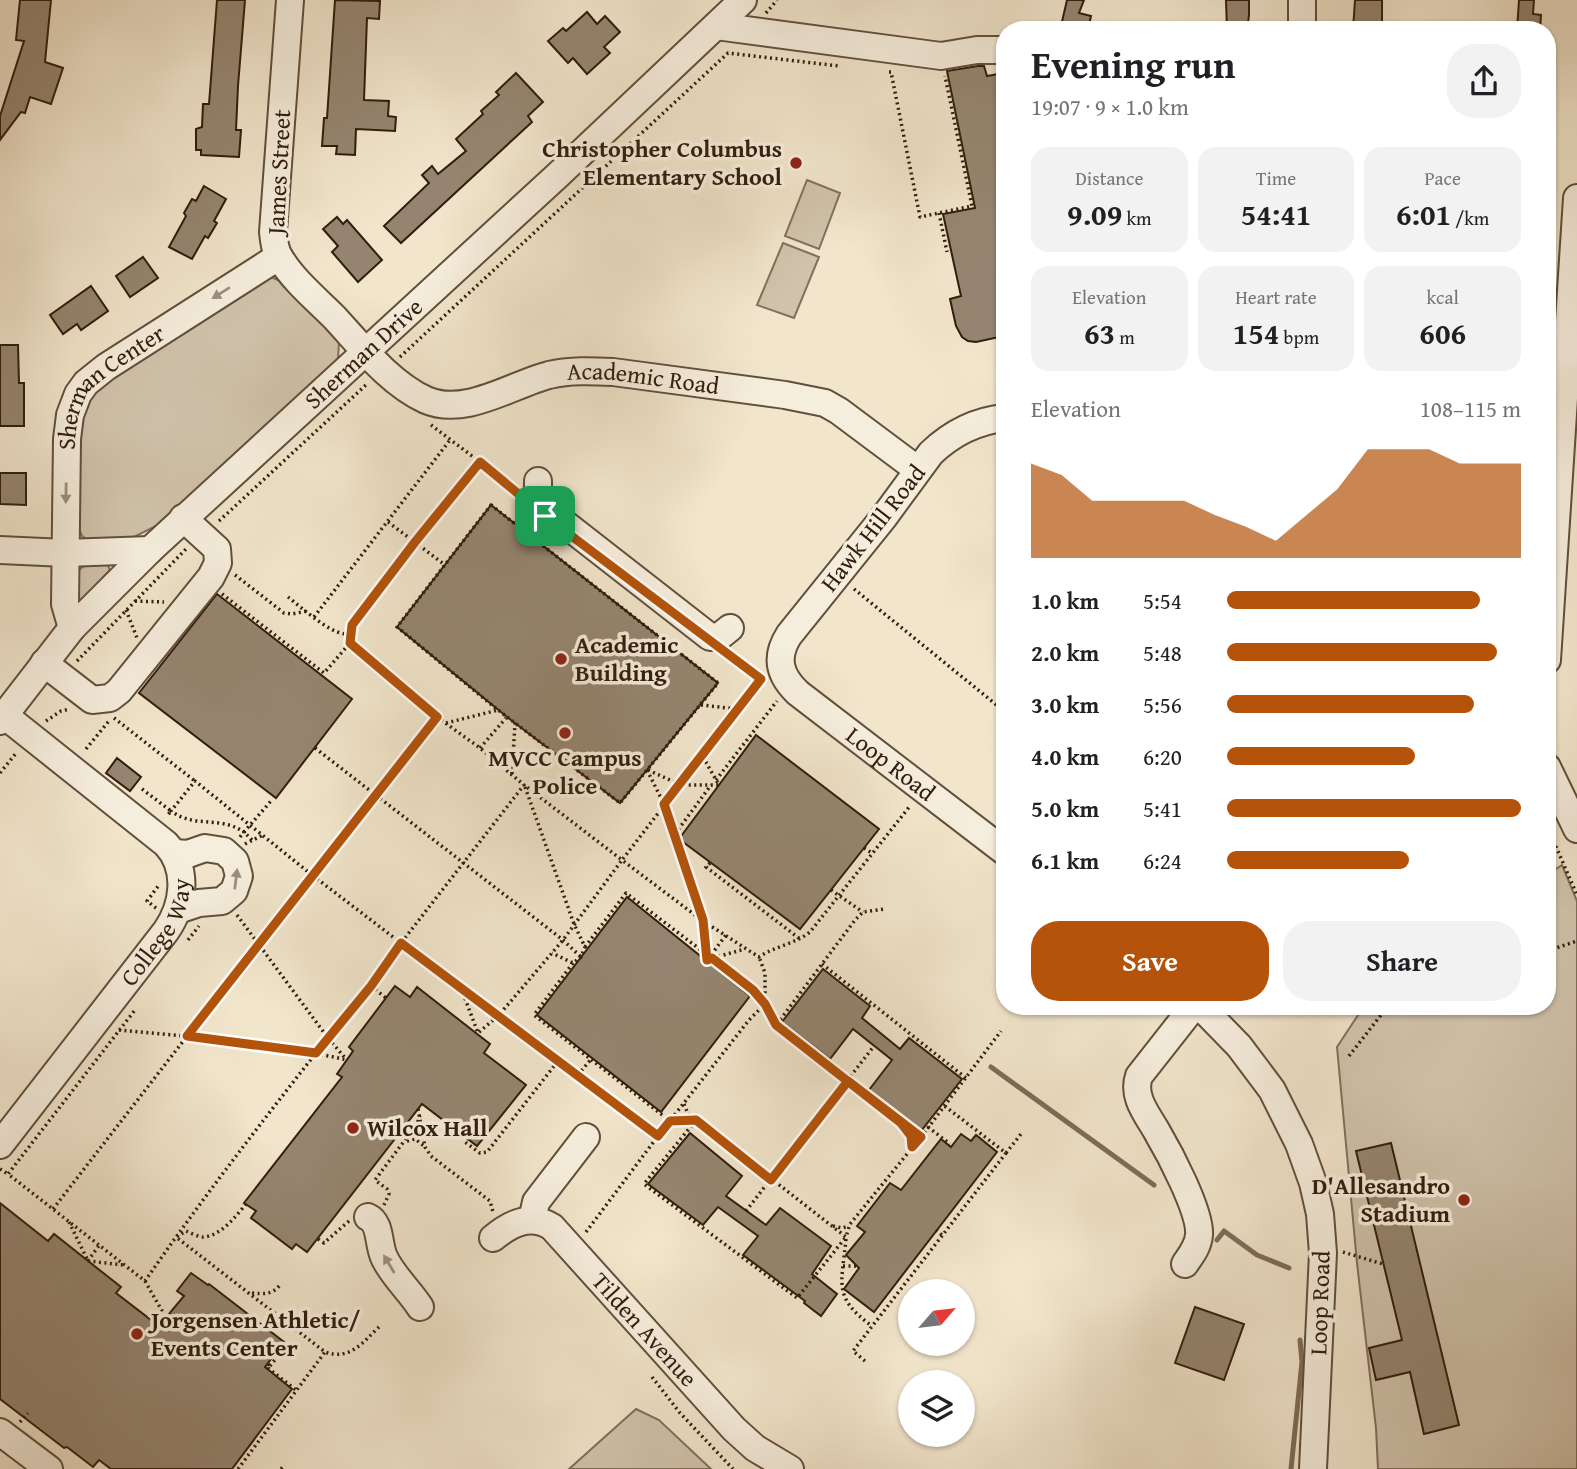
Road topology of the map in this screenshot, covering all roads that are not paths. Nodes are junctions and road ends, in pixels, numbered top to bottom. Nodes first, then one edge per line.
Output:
1 (290, 0) edge
2 (743, 0) edge
3 (1302, 0) edge
4 (1302, 21) edge
5 (716, 26) junction
6 (996, 50) edge
7 (1577, 198) edge
8 (1576, 237) edge
9 (278, 257) junction
10 (366, 351) junction
11 (996, 420) edge
12 (919, 470) junction
13 (528, 487) road end
14 (1560, 526) edge
15 (188, 531) junction
16 (0, 550) edge
17 (150, 550) junction
18 (65, 553) junction
19 (1556, 567) edge
20 (72, 628) junction
21 (726, 640) road end
22 (53, 669) junction
23 (774, 684) joint
24 (2, 718) edge
25 (1556, 786) edge
26 (1577, 829) edge
27 (996, 845) edge
28 (174, 853) junction
29 (167, 909) junction
30 (1188, 1015) edge
31 (1209, 1015) edge
32 (586, 1137) dead end
33 (0, 1145) edge
34 (373, 1215) road end
35 (536, 1220) junction
36 (493, 1230) road end
37 (1185, 1264) dead end
38 (420, 1307) dead end
39 (0, 1432) edge
40 (49, 1469) edge
41 (790, 1469) edge
42 (1313, 1469) edge

1 - 9 street, James Street
2 - 5 street, Sherman Drive
3 - 4 street
5 - 6 street
5 - 10 street, Sherman Drive
7 - 8 street
8 - 14 street
9 - 10 street, James Street
9 -> 18 street, Sherman Center
10 - 12 street, Academic Road
10 - 15 street, Sherman Drive
11 - 12 street, Hawk Hill Road
12 - 23 street, Hawk Hill Road
13 - 21 street
14 - 19 street
15 - 17 street, Sherman Drive
15 - 22 street
16 - 18 street
17 - 18 street
17 - 20 street, Sherman Drive
18 - 20 street, Sherman Center
20 - 22 street, Sherman Drive
22 - 24 street, Sherman Drive
23 - 27 street, Loop Road
24 - 28 street, College Way
25 - 26 street
28 - 29 street, College Way
29 -> 28 street
29 - 33 street, College Way
30 - 37 street
31 - 42 street, Loop Road
32 - 35 street
38 -> 34 street
35 - 36 street
35 - 41 street, Tilden Avenue
39 - 40 street

